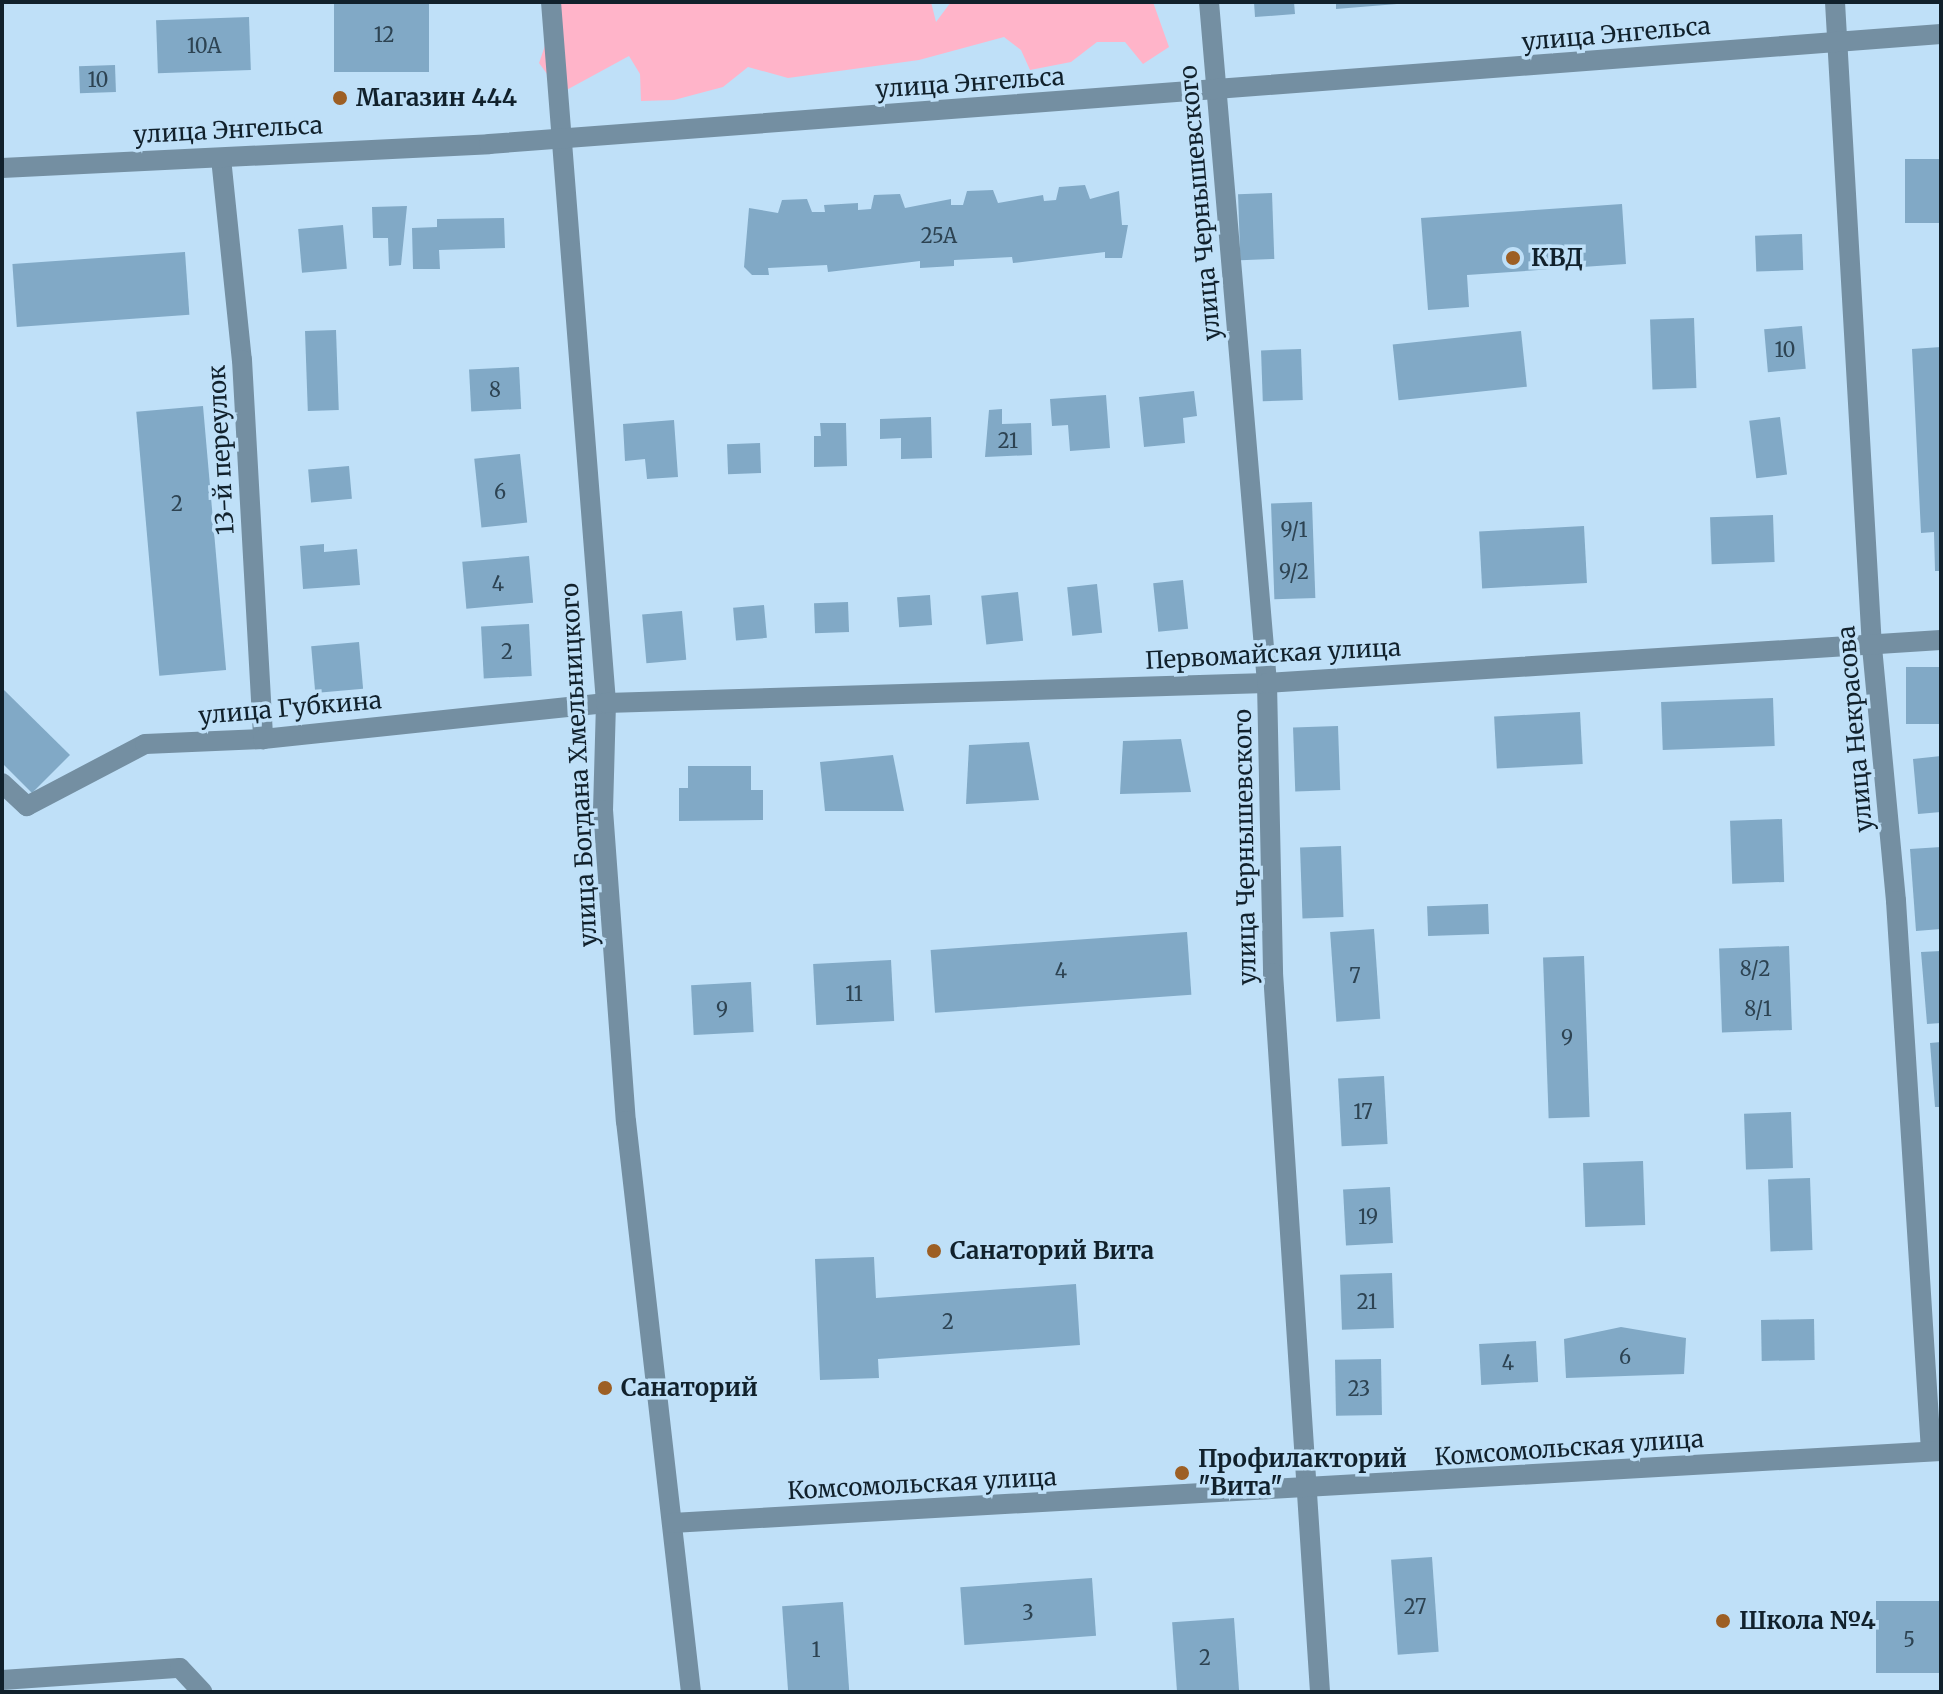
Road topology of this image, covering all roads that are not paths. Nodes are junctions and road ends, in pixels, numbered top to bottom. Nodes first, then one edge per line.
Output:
1 (551, 2) edge
2 (1209, 2) edge
3 (1835, 2) edge
4 (1941, 34) edge
5 (1836, 42) junction
6 (1216, 93) junction
7 (560, 138) junction
8 (221, 158) junction
9 (2, 168) edge
10 (1941, 640) edge
11 (1872, 647) junction
12 (1267, 683) junction
13 (606, 703) junction
14 (263, 739) junction
15 (2, 783) edge
16 (1936, 1451) edge
17 (1309, 1490) junction
18 (672, 1523) junction
19 (2, 1680) edge
20 (24, 1685) edge
21 (202, 1692) edge
22 (691, 1692) edge
23 (1320, 1692) edge

1 - 7 street, улица Богдана Хмельницкого
2 - 6 street, улица Чернышевского
3 - 5 street, улица Некрасова
4 - 5 street, улица Энгельса
5 - 6 street, улица Энгельса
5 - 11 street, улица Некрасова
6 - 7 street, улица Энгельса
6 - 12 street, улица Чернышевского
7 - 8 street, улица Энгельса
7 - 13 street, улица Богдана Хмельницкого
8 - 9 street, улица Энгельса
8 - 14 street, 13-й переулок
10 - 11 street, Первомайская улица
11 - 12 street, Первомайская улица
11 - 16 street, улица Некрасова
12 - 13 street, Первомайская улица
12 - 17 street, улица Чернышевского
13 - 14 street, улица Губкина
13 - 18 street, улица Богдана Хмельницкого
14 - 15 street, улица Губкина
16 - 17 street, Комсомольская улица
17 - 18 street, Комсомольская улица
17 - 23 street, улица Чернышевского
18 - 22 street, улица Богдана Хмельницкого
19 - 20 street
20 - 21 street

